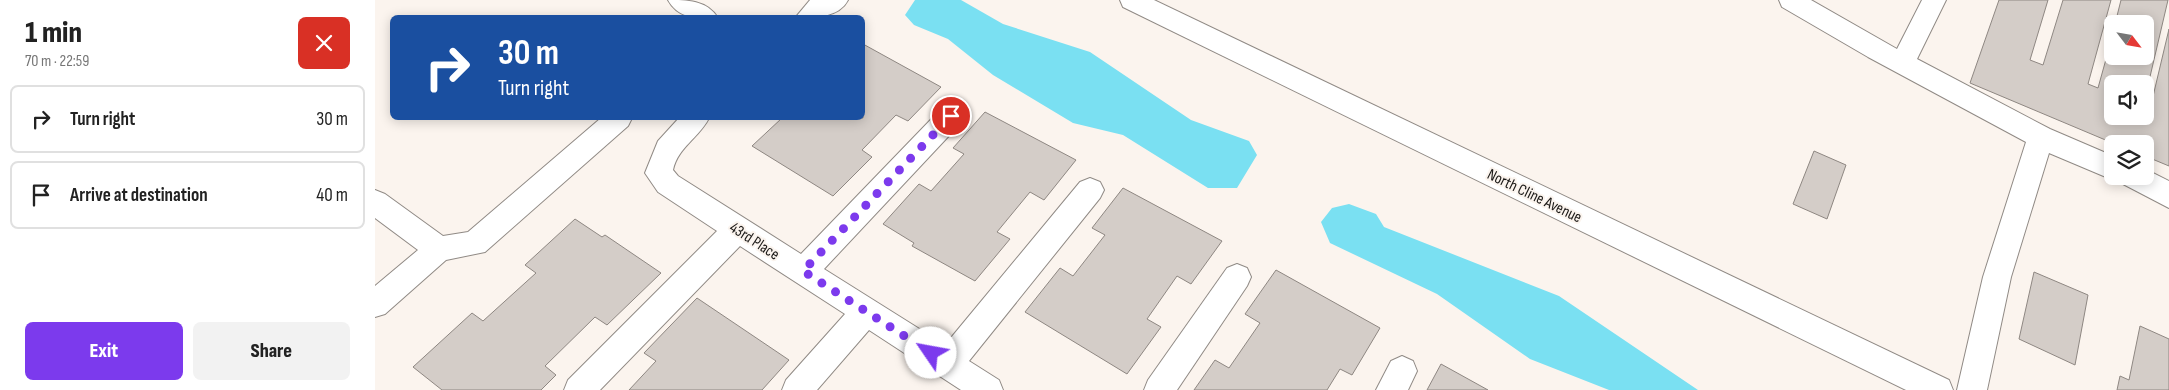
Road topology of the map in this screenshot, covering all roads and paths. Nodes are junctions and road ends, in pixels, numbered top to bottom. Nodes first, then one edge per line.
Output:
1 (680, 0) edge
2 (1132, 0) edge
3 (1791, 0) edge
4 (1934, 0) edge
5 (702, 15) edge
6 (1902, 63) junction
7 (951, 116) dead end
8 (617, 120) edge
9 (694, 120) edge
10 (2041, 137) junction
11 (2104, 164) edge
12 (2153, 185) edge
13 (1090, 190) dead end
14 (2169, 196) edge
15 (375, 202) edge
16 (738, 229) junction
17 (439, 249) junction
18 (803, 271) junction
19 (1237, 278) dead end
20 (375, 304) edge
21 (866, 312) junction
22 (948, 364) junction
23 (579, 390) edge
24 (797, 390) edge
25 (988, 390) edge
26 (1159, 390) edge
27 (1938, 390) edge
28 (1972, 390) edge

1 - 5 street
2 - 27 street, North Cline Avenue
3 - 6 street
4 - 6 street
6 - 10 street
7 - 18 street
8 - 17 street
9 - 16 street, 43rd Place
10 - 11 street
10 - 28 street
12 - 14 street
13 - 22 street
15 - 17 street
16 - 18 street, 43rd Place
16 - 23 street
17 - 20 street
18 - 21 street, 43rd Place
19 - 26 street
21 - 22 street, 43rd Place
21 - 24 street
22 - 25 street, 43rd Place

